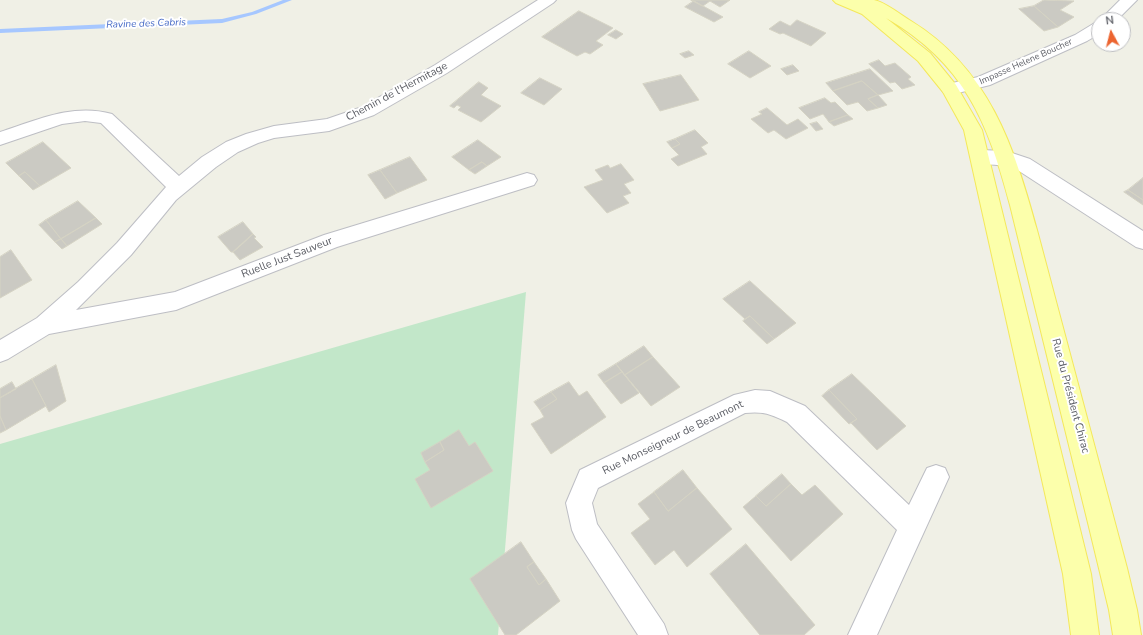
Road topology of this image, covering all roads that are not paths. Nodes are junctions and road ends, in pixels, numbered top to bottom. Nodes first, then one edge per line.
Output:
1 (548, 0) edge
2 (842, 0) edge
3 (863, 0) edge
4 (1129, 0) edge
5 (1116, 12) edge
6 (1091, 32) edge
7 (972, 85) junction
8 (950, 89) junction
9 (0, 139) edge
10 (980, 157) junction
11 (1006, 158) junction
12 (527, 180) dead end
13 (178, 187) junction
14 (1143, 241) edge
15 (45, 325) junction
16 (0, 352) edge
17 (936, 477) dead end
18 (912, 527) junction
19 (654, 634) edge
20 (862, 635) edge
21 (1085, 635) edge
22 (1127, 635) edge

1 - 13 street, Chemin de l'Hermitage
2 - 8 main road
3 - 7 main road
4 - 5 street
6 - 7 street, Impasse Helene Boucher
7 - 8 street, Impasse Helene Boucher
7 - 11 main road
8 - 10 main road
9 - 13 street
10 - 11 street
10 - 21 main road
11 - 14 street
11 - 22 main road, Rue du Président Chirac
12 - 15 street, Ruelle Just Sauveur
13 - 15 street, Chemin de l'Hermitage
15 - 16 street, Chemin de l'Hermitage
17 - 18 street
18 - 19 street, Rue Monseigneur de Beaumont
18 - 20 street

